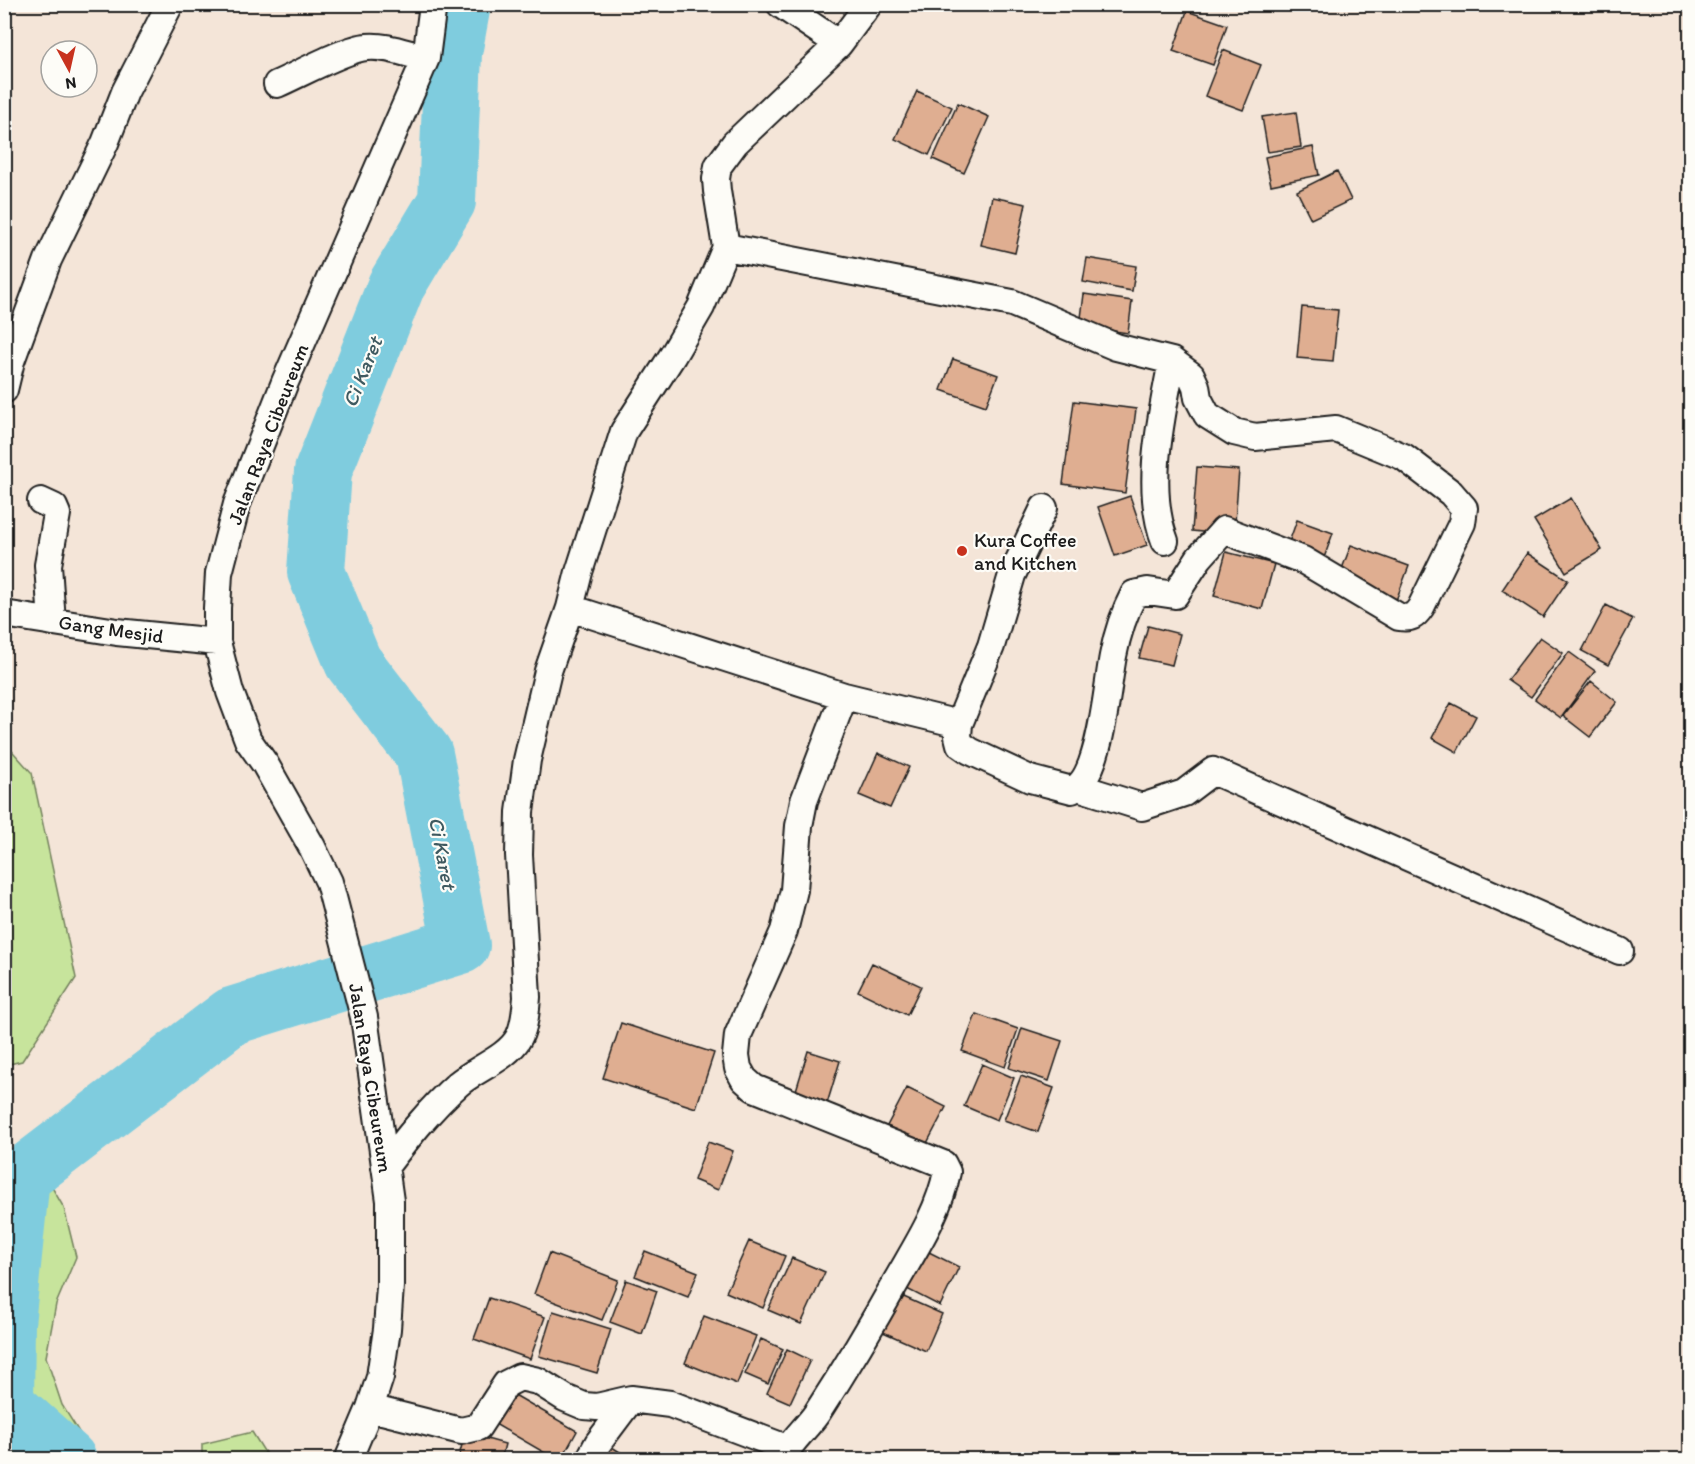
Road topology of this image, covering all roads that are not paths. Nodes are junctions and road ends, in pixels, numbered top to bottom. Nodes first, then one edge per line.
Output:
1 (170, 4) edge
2 (433, 4) edge
3 (780, 4) edge
4 (869, 4) edge
5 (839, 44) junction
6 (426, 58) junction
7 (277, 84) dead end
8 (726, 247) junction
9 (1172, 361) junction
10 (4, 390) edge
11 (41, 501) dead end
12 (1044, 508) dead end
13 (1165, 541) dead end
14 (570, 608) junction
15 (4, 614) edge
16 (52, 622) junction
17 (217, 642) junction
18 (844, 696) junction
19 (959, 724) junction
20 (1078, 787) junction
21 (1620, 951) dead end
22 (385, 1167) junction
23 (631, 1399) junction
24 (370, 1408) junction
25 (784, 1454) edge
26 (348, 1460) edge
27 (589, 1460) edge

1 - 10 street
2 - 6 street, Jalan Raya Cibeureum
3 - 5 street
4 - 5 street
5 - 8 street
6 - 7 street
6 - 17 street, Jalan Raya Cibeureum
8 - 9 street
8 - 14 street
9 - 13 street
9 - 20 street
11 - 16 street
12 - 19 street
14 - 18 street
14 - 22 street
15 - 16 street, Gang Mesjid
16 - 17 street, Gang Mesjid
17 - 22 street, Jalan Raya Cibeureum
18 - 19 street
18 - 25 street
19 - 20 street
20 - 21 street
22 - 24 street, Jalan Raya Cibeureum
23 - 24 street
23 - 25 street
23 - 27 street
24 - 26 street, Jalan Raya Cibeureum

